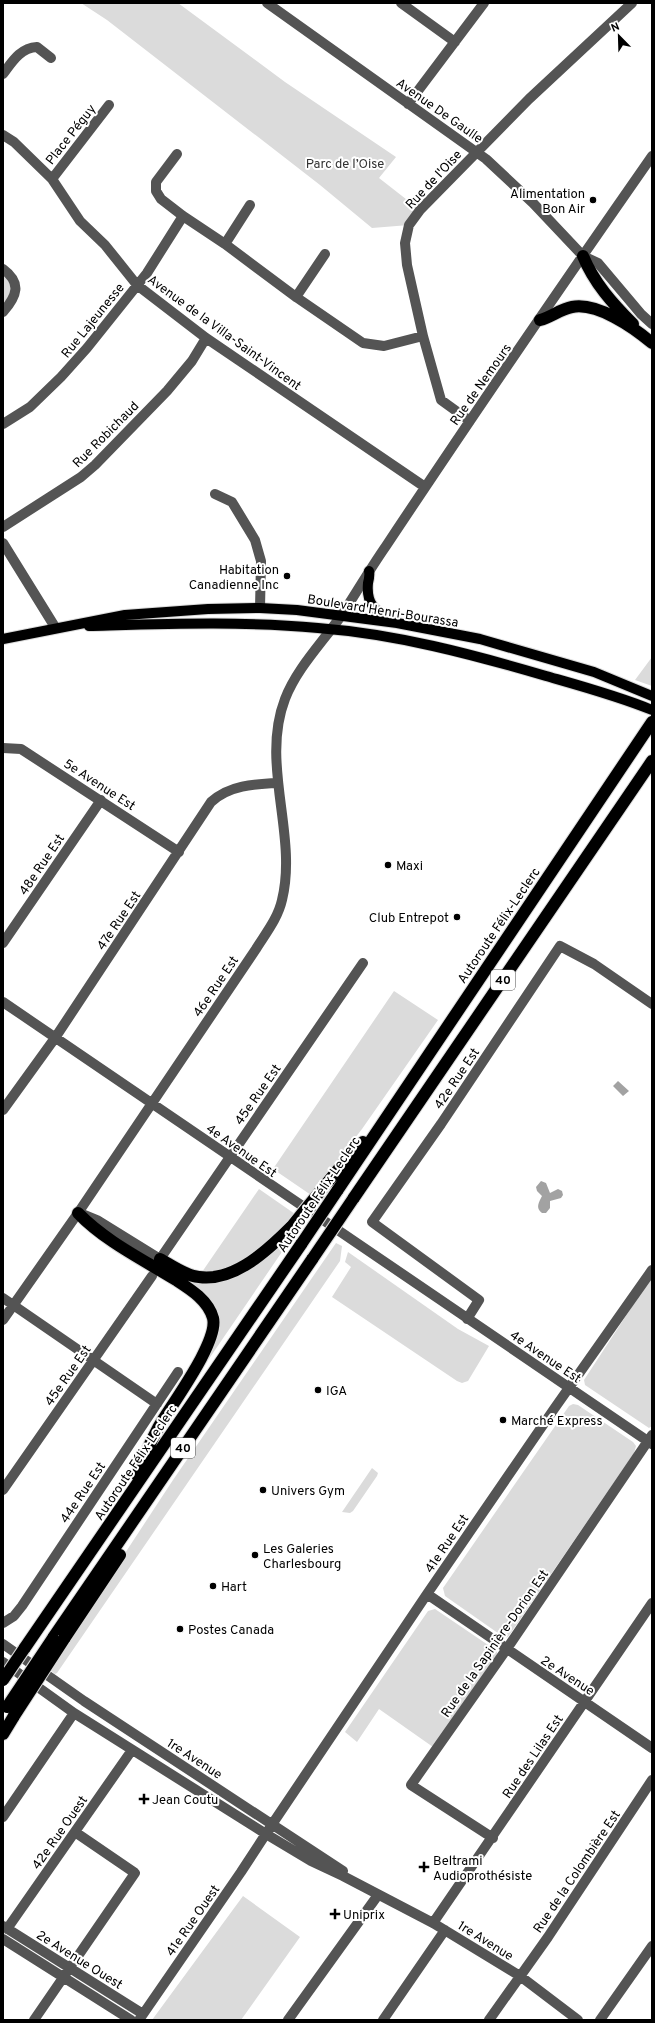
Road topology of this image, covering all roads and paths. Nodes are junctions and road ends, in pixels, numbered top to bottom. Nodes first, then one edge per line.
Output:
1 (267, 3) edge
2 (401, 3) edge
3 (484, 3) edge
4 (632, 3) edge
5 (455, 42) junction
6 (51, 58) dead end
7 (3, 74) edge
8 (408, 104) junction
9 (109, 105) dead end
10 (3, 135) edge
11 (477, 152) junction
12 (177, 154) dead end
13 (652, 156) edge
14 (52, 179) junction
15 (250, 205) dead end
16 (183, 216) junction
17 (225, 244) junction
18 (324, 254) dead end
19 (583, 256) junction
20 (3, 269) edge
21 (137, 285) junction
22 (296, 296) junction
23 (3, 312) edge
24 (540, 320) junction
25 (652, 324) edge
26 (423, 336) junction
27 (206, 338) junction
28 (648, 340) edge
29 (470, 421) junction
30 (3, 424) edge
31 (425, 487) junction
32 (215, 494) dead end
33 (3, 528) edge
34 (3, 543) edge
35 (369, 571) junction
36 (260, 608) junction
37 (341, 615) junction
38 (397, 622) junction
39 (55, 627) junction
40 (330, 629) junction
41 (3, 639) edge
42 (648, 694) edge
43 (652, 710) edge
44 (652, 722) edge
45 (7, 748) edge
46 (3, 758) edge
47 (652, 761) edge
48 (278, 783) junction
49 (101, 800) junction
50 (179, 852) junction
51 (3, 943) edge
52 (363, 963) dead end
53 (3, 1002) edge
54 (652, 1004) edge
55 (55, 1038) junction
56 (152, 1103) junction
57 (3, 1110) edge
58 (382, 1123) junction
59 (229, 1157) junction
60 (78, 1213) junction
61 (160, 1259) junction
62 (652, 1270) edge
63 (152, 1276) dead end
64 (3, 1298) edge
65 (13, 1305) junction
66 (467, 1319) junction
67 (3, 1320) edge
68 (94, 1360) junction
69 (178, 1372) dead end
70 (569, 1388) junction
71 (157, 1404) junction
72 (651, 1440) edge
73 (3, 1490) edge
74 (127, 1498) junction
75 (427, 1594) junction
76 (652, 1603) edge
77 (3, 1622) edge
78 (3, 1644) edge
79 (506, 1650) junction
80 (3, 1662) edge
81 (3, 1680) edge
82 (585, 1702) junction
83 (8, 1712) edge
84 (74, 1713) junction
85 (3, 1734) edge
86 (652, 1748) edge
87 (132, 1750) junction
88 (652, 1780) edge
89 (3, 1817) edge
90 (272, 1823) junction
91 (75, 1832) junction
92 (266, 1834) junction
93 (493, 1838) junction
94 (376, 1894) junction
95 (434, 1923) junction
96 (5, 1927) edge
97 (445, 1930) junction
98 (3, 1939) edge
99 (652, 1946) edge
100 (66, 1973) junction
101 (520, 1976) junction
102 (141, 2017) edge
103 (34, 2020) edge
104 (131, 2020) edge
105 (288, 2020) edge
106 (383, 2020) edge
107 (489, 2020) edge
108 (578, 2020) edge
109 (600, 2020) edge

1 - 8 street, Avenue De Gaulle
2 - 5 street
3 - 5 street
4 - 11 street, Rue de l'Oise
5 - 8 street
6 - 7 street
8 - 11 street, Avenue De Gaulle
9 - 14 street, Place Péguy
10 - 14 street, Avenue de la Villa-Saint-Vincent
11 - 19 street, Avenue De Gaulle
11 - 26 street, Rue de l'Oise
12 - 16 street
13 - 19 street, Rue de Nemours
14 - 21 street, Avenue de la Villa-Saint-Vincent
15 - 17 street
16 - 17 street
16 - 21 street, Rue Lajeunesse
17 - 22 street
18 - 22 street
19 - 24 street, Rue de Nemours
19 - 25 street, Avenue De Gaulle
19 - 28 highway
20 - 23 street
21 - 27 street, Avenue de la Villa-Saint-Vincent
21 - 30 street, Rue Lajeunesse
22 - 26 street
24 - 28 highway
24 - 29 street, Rue de Nemours
26 - 29 street, Rue de l'Oise
27 - 31 street, Avenue de la Villa-Saint-Vincent
27 - 33 street, Rue Robichaud
29 - 31 street, Rue de Nemours
31 - 35 street, Rue de Nemours
32 - 36 street
34 - 39 street
35 - 37 street, Rue de Nemours
35 - 38 main road
36 - 37 main road, Boulevard Henri-Bourassa
36 - 39 main road, Boulevard Henri-Bourassa
37 - 38 main road, Boulevard Henri-Bourassa
37 - 40 street, Rue de Nemours
38 - 42 main road, Boulevard Henri-Bourassa
39 - 40 main road, Boulevard Henri-Bourassa
39 - 41 main road, Boulevard Henri-Bourassa
40 - 43 main road, Boulevard Henri-Bourassa
40 - 48 street, 46e Rue Est
44 - 58 highway, Autoroute Félix-Leclerc / 40
45 - 46 street
45 - 49 street, 5e Avenue Est
47 - 83 highway, 40, bridge
48 - 50 street, 47e Rue Est
48 - 56 street, 46e Rue Est
49 - 50 street, 5e Avenue Est
49 - 51 street, 48e Rue Est
50 - 55 street, 47e Rue Est
52 - 59 street, 45e Rue Est
53 - 55 street, 4e Avenue Est
54 - 66 street, 42e Rue Est
55 - 56 street, 4e Avenue Est
55 - 57 street, 47e Rue Est
56 - 59 street, 4e Avenue Est
56 - 60 street, 46e Rue Est
58 - 61 highway, bridge
58 - 74 highway, Autoroute Félix-Leclerc / 40, bridge
59 - 61 street, 45e Rue Est
59 - 66 street, 4e Avenue Est
60 - 61 street
60 - 65 street, 46e Rue Est
60 - 74 highway
62 - 70 street, 41e Rue Est
63 - 68 street, 45e Rue Est
64 - 65 street
65 - 67 street, 46e Rue Est
65 - 68 street
66 - 70 street, 4e Avenue Est
68 - 71 street
68 - 73 street, 45e Rue Est
69 - 71 street, 44e Rue Est
70 - 72 street, 4e Avenue Est
70 - 75 street, 41e Rue Est
71 - 77 street, 44e Rue Est
72 - 79 street, Rue de la Sapinière-Dorion Est
74 - 81 highway, Autoroute Félix-Leclerc / 40, bridge
75 - 79 street, 2e Avenue
75 - 90 street, 41e Rue Est
76 - 82 street, Rue des Lilas Est
78 - 90 street, 1re Avenue
79 - 82 street, 2e Avenue
79 - 93 street, Rue de la Sapinière-Dorion Est
80 - 84 street, 1re Avenue
82 - 86 street, 2e Avenue
82 - 93 street, Rue des Lilas Est
83 - 85 highway
84 - 87 street, 1re Avenue
84 - 89 street
87 - 91 street, 42e Rue Ouest
87 - 92 street, 1re Avenue
88 - 101 street, Rue de la Colombière Est
90 - 92 street, 41e Rue Est
90 - 94 street, 1re Avenue
91 - 96 street, 42e Rue Ouest
91 - 100 street
92 - 94 street, 1re Avenue
92 - 102 street, 41e Rue Ouest
93 - 95 street, Rue des Lilas Est
94 - 95 street, 1re Avenue
94 - 105 street
95 - 97 street, 1re Avenue
96 - 100 street, 2e Avenue Ouest
97 - 101 street, 1re Avenue
97 - 106 street
98 - 100 street, 2e Avenue Ouest
99 - 109 street
100 - 102 street, 2e Avenue Ouest
100 - 103 street
100 - 104 street, 2e Avenue Ouest
101 - 107 street, Rue de la Colombière Est
101 - 108 street, 1re Avenue

